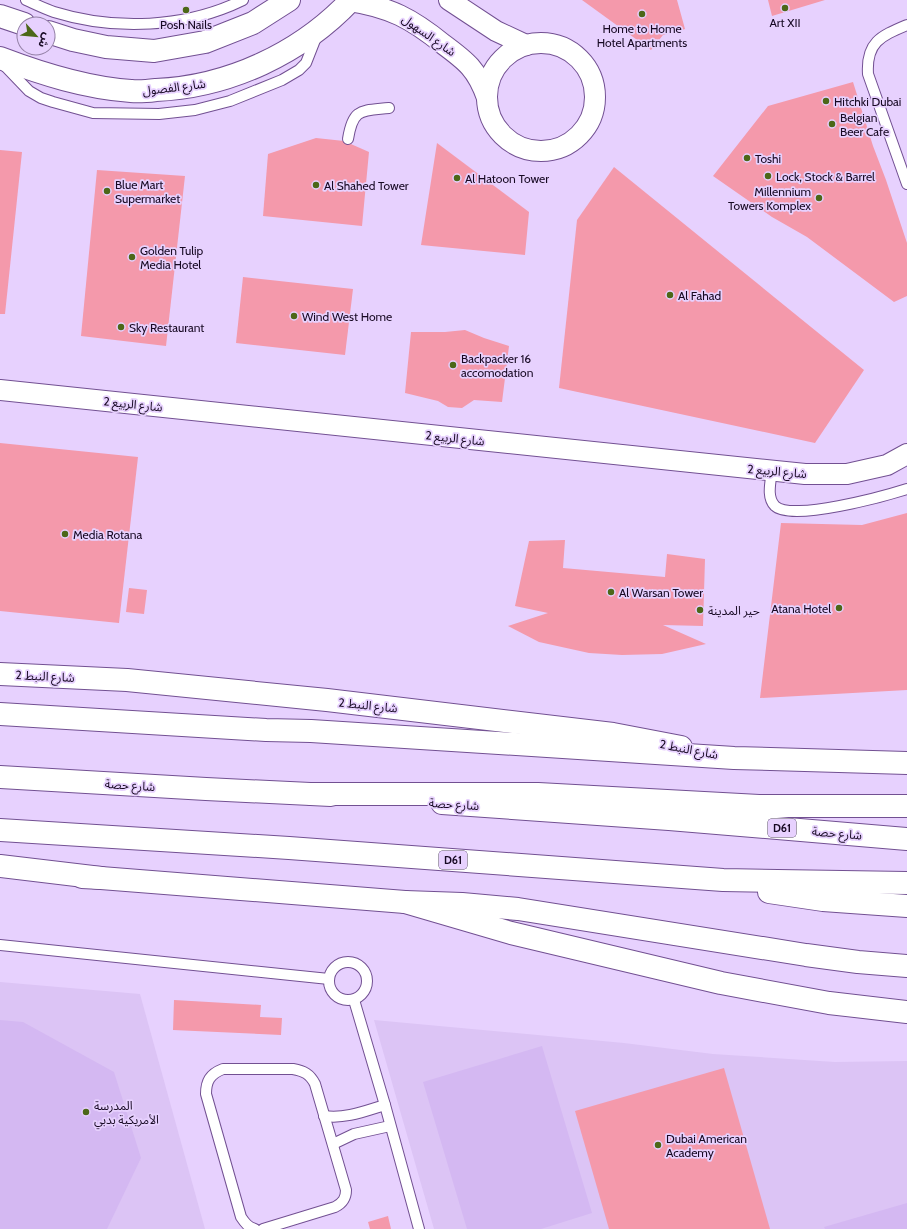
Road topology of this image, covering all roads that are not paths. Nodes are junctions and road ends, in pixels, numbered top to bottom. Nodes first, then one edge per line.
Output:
1 (26, 0) edge
2 (243, 0) edge
3 (289, 0) edge
4 (449, 0) edge
5 (351, 1) edge
6 (0, 16) edge
7 (16, 21) edge
8 (907, 25) edge
9 (56, 34) edge
10 (526, 45) junction
11 (0, 60) edge
12 (486, 98) junction
13 (389, 108) dead end
14 (348, 139) dead end
15 (907, 184) edge
16 (0, 390) edge
17 (907, 454) edge
18 (772, 470) junction
19 (907, 489) edge
20 (0, 674) edge
21 (0, 714) edge
22 (734, 758) junction
23 (907, 763) edge
24 (0, 777) edge
25 (312, 794) junction
26 (907, 806) edge
27 (0, 830) edge
28 (907, 839) edge
29 (0, 866) edge
30 (0, 876) edge
31 (101, 878) junction
32 (723, 880) junction
33 (907, 883) edge
34 (405, 902) junction
35 (907, 906) edge
36 (0, 945) edge
37 (907, 966) edge
38 (329, 979) junction
39 (354, 1000) junction
40 (907, 1012) edge
41 (385, 1105) junction
42 (324, 1116) junction
43 (390, 1126) junction
44 (333, 1144) junction
45 (256, 1229) edge
46 (263, 1229) edge
47 (419, 1229) edge

1 - 2 lane
3 - 9 main road
4 - 10 street
5 - 11 main road, شارع الفصول
5 - 12 street, شارع السهول
6 - 7 main road
8 - 15 lane
10 - 12 street
10 - 12 street
13 - 14 lane
16 - 18 street, شارع الربيع 2
17 - 18 street, شارع الربيع 2
18 - 19 lane
20 - 22 main road, شارع النبط 2
21 - 22 main road
22 - 23 main road
24 - 25 main road, شارع حصة / D61
25 - 26 main road
25 - 28 main road, شارع حصة / D61
27 - 32 main road, D61
29 - 31 main road
30 - 31 main road
31 - 34 main road
32 - 33 main road, D61
32 - 35 main road
34 - 37 main road
34 - 40 main road
36 - 38 lane
38 - 39 lane
38 - 39 lane
39 - 41 lane
41 - 42 lane
41 - 43 lane
42 - 44 lane
42 - 45 lane
43 - 44 lane
43 - 47 lane
44 - 46 lane

